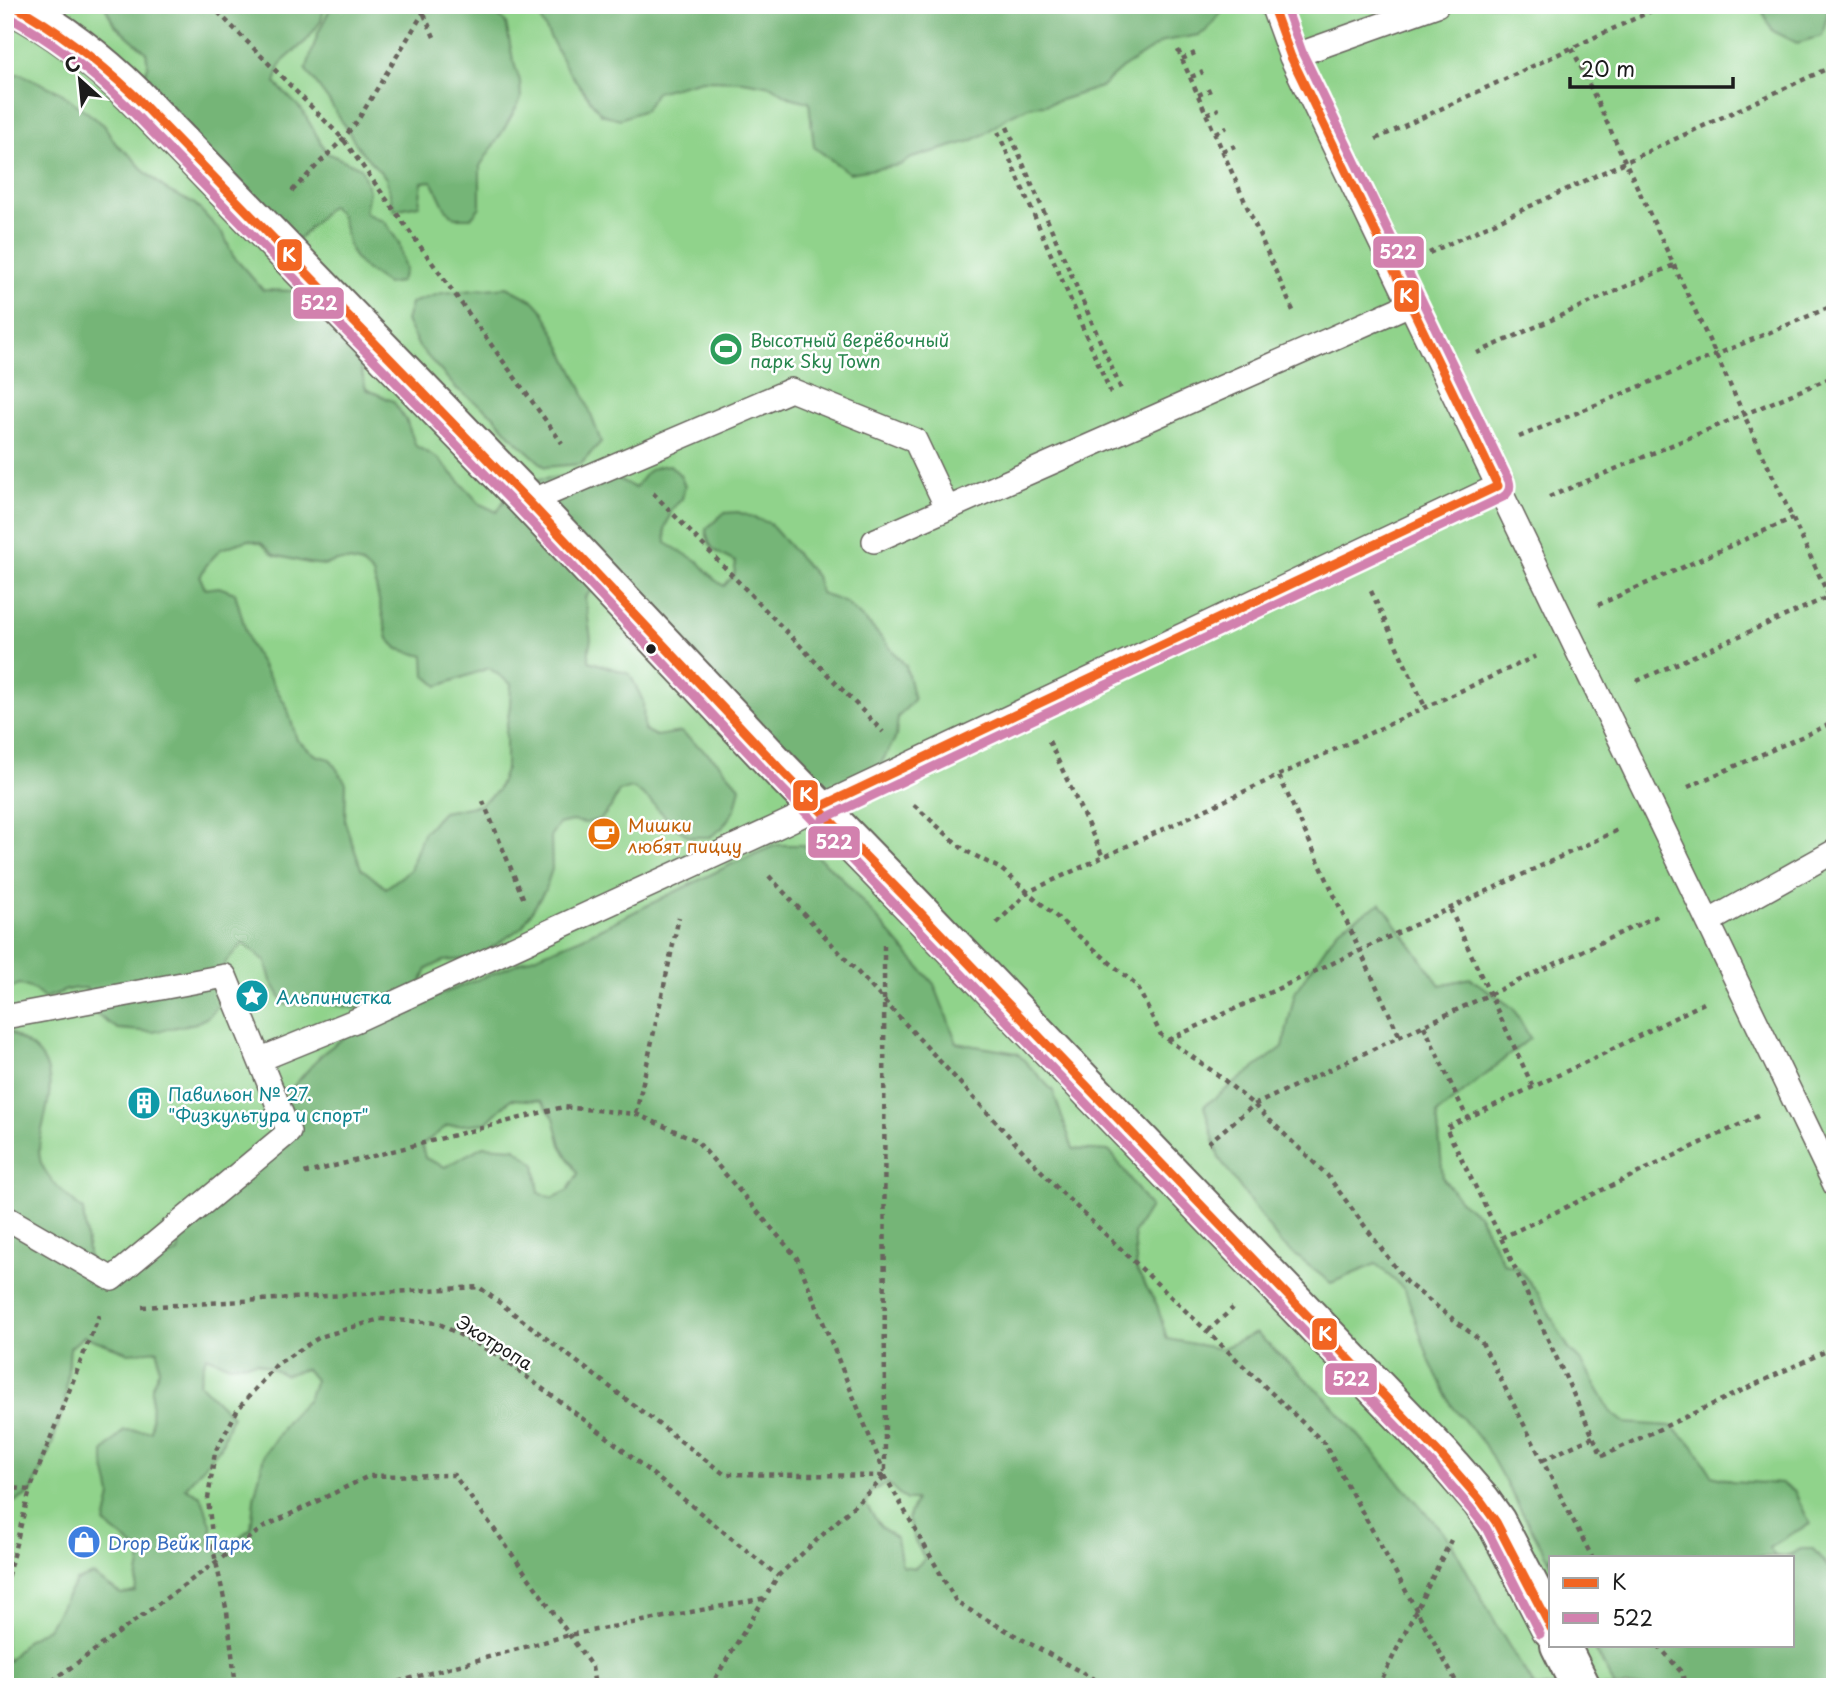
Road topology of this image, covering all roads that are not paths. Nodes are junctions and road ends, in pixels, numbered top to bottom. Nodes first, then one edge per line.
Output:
1 (13, 5) edge
2 (1272, 5) edge
3 (1437, 5) edge
4 (1291, 57) junction
5 (1410, 304) junction
6 (1497, 486) junction
7 (529, 502) junction
8 (947, 508) junction
9 (874, 541) dead end
10 (818, 808) junction
11 (1835, 851) edge
12 (1708, 922) junction
13 (5, 1017) edge
14 (261, 1059) junction
15 (1835, 1185) edge
16 (5, 1217) edge
17 (1549, 1624) edge
18 (1560, 1646) edge
19 (1581, 1687) edge

1 - 7 street
2 - 4 lane
3 - 4 lane
4 - 5 lane
5 - 6 lane
5 - 8 lane
6 - 10 lane
6 - 12 lane
7 - 8 lane
7 - 10 street
8 - 9 lane
10 - 14 lane
10 - 17 street
11 - 12 lane
12 - 15 lane
13 - 14 lane
14 - 16 lane
18 - 19 street

